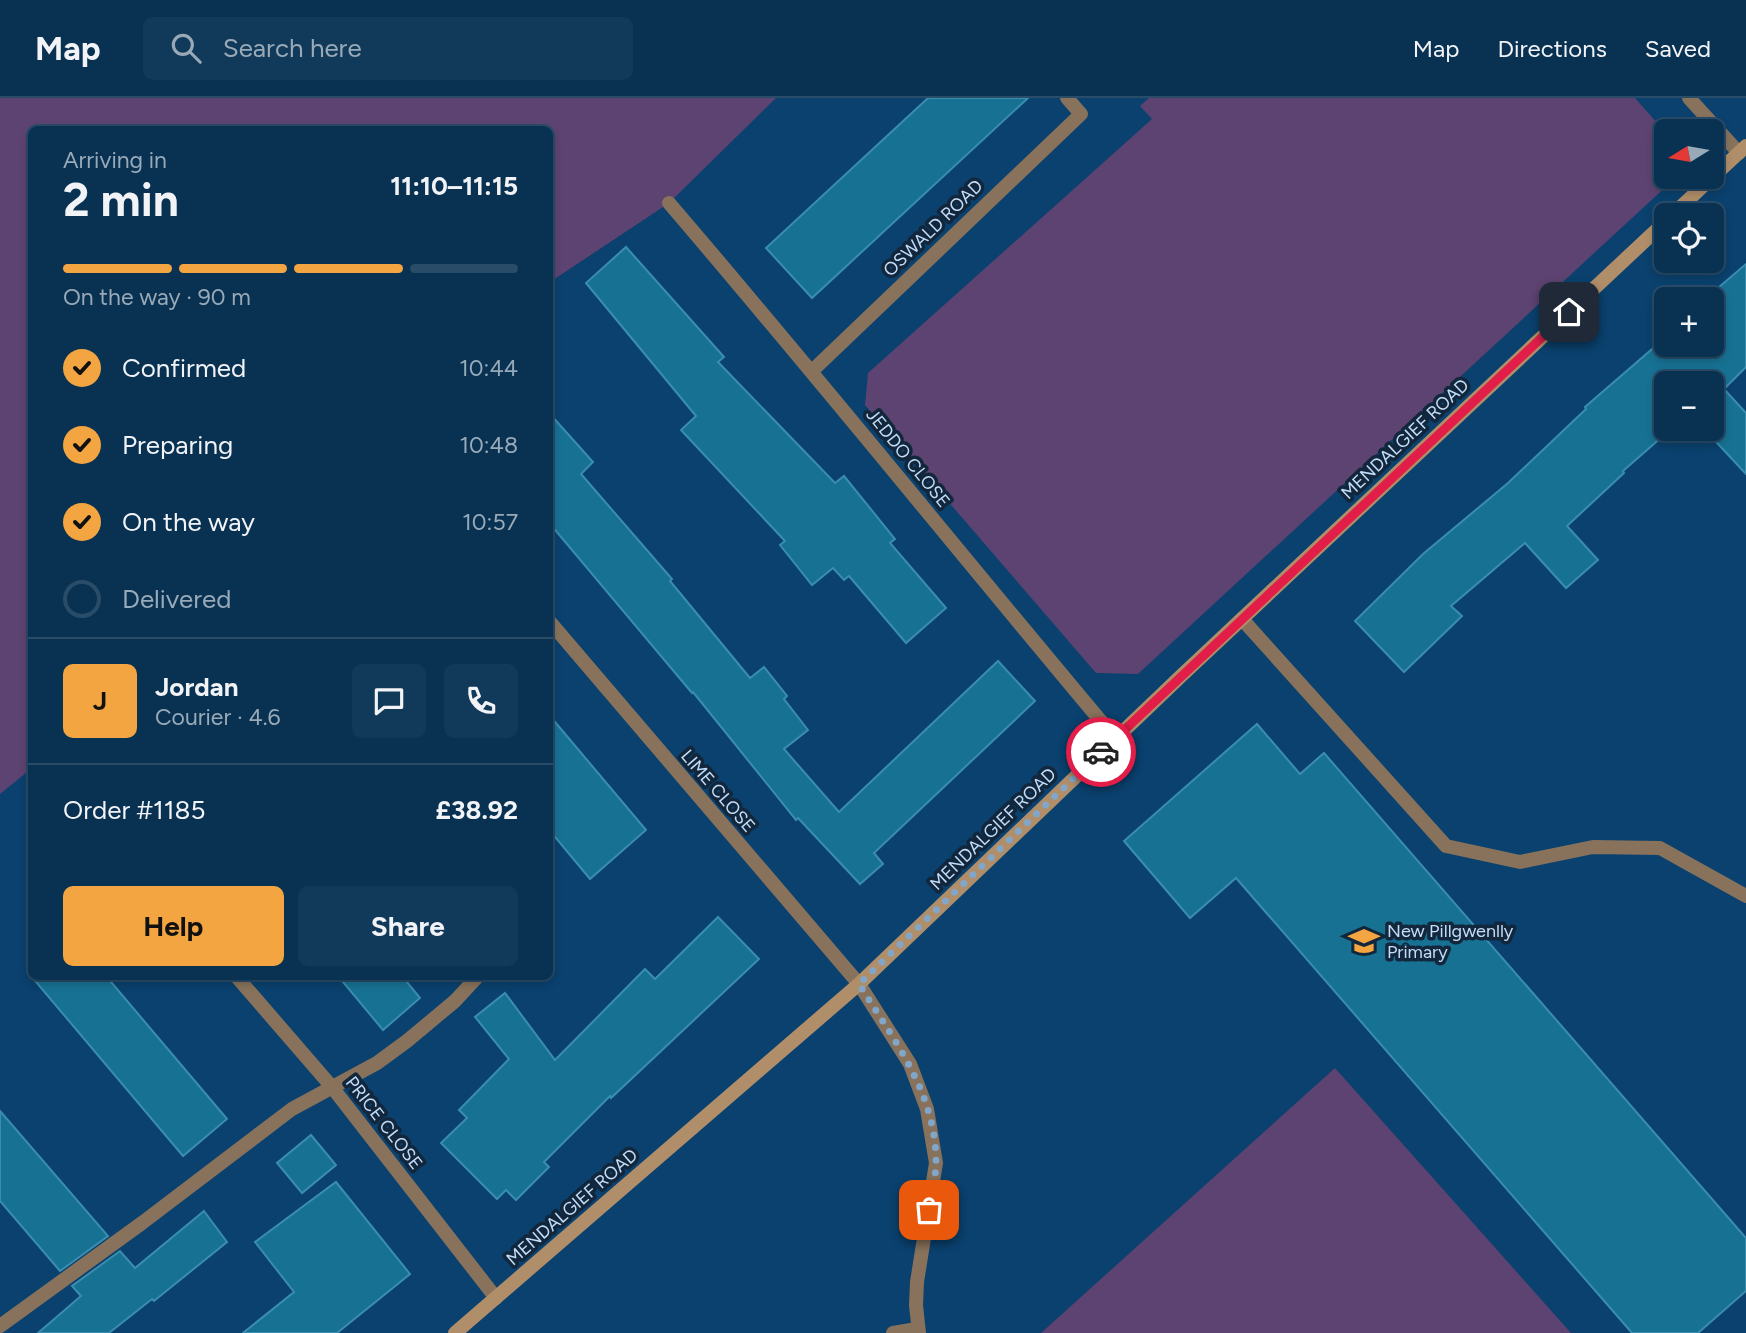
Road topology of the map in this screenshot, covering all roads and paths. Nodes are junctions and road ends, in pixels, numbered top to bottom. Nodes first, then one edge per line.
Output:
1 (1068, 98) edge
2 (1689, 98) edge
3 (1742, 149) edge
4 (669, 203) dead end
5 (1685, 203) edge
6 (1654, 232) edge
7 (812, 371) junction
8 (1242, 619) junction
9 (553, 626) edge
10 (1115, 738) junction
11 (1746, 896) edge
12 (239, 980) edge
13 (474, 980) edge
14 (859, 984) junction
15 (332, 1087) junction
16 (496, 1298) junction
17 (0, 1326) edge
18 (918, 1331) edge
19 (454, 1333) edge
20 (893, 1333) edge

1 - 7 street, OSWALD ROAD
2 - 3 street
3 - 5 street
4 - 7 street, JEDDO CLOSE
6 - 8 street, MENDALGIEF ROAD
7 - 10 street, JEDDO CLOSE
8 - 10 street, MENDALGIEF ROAD
8 - 11 street
9 - 14 street, LIME CLOSE
10 - 14 street, MENDALGIEF ROAD
12 - 15 street, PRICE CLOSE
13 - 15 street
14 - 16 street, MENDALGIEF ROAD
14 - 18 street, LIME CLOSE
15 - 16 street, PRICE CLOSE
15 - 17 street
16 - 19 street, MENDALGIEF ROAD
18 - 20 street

